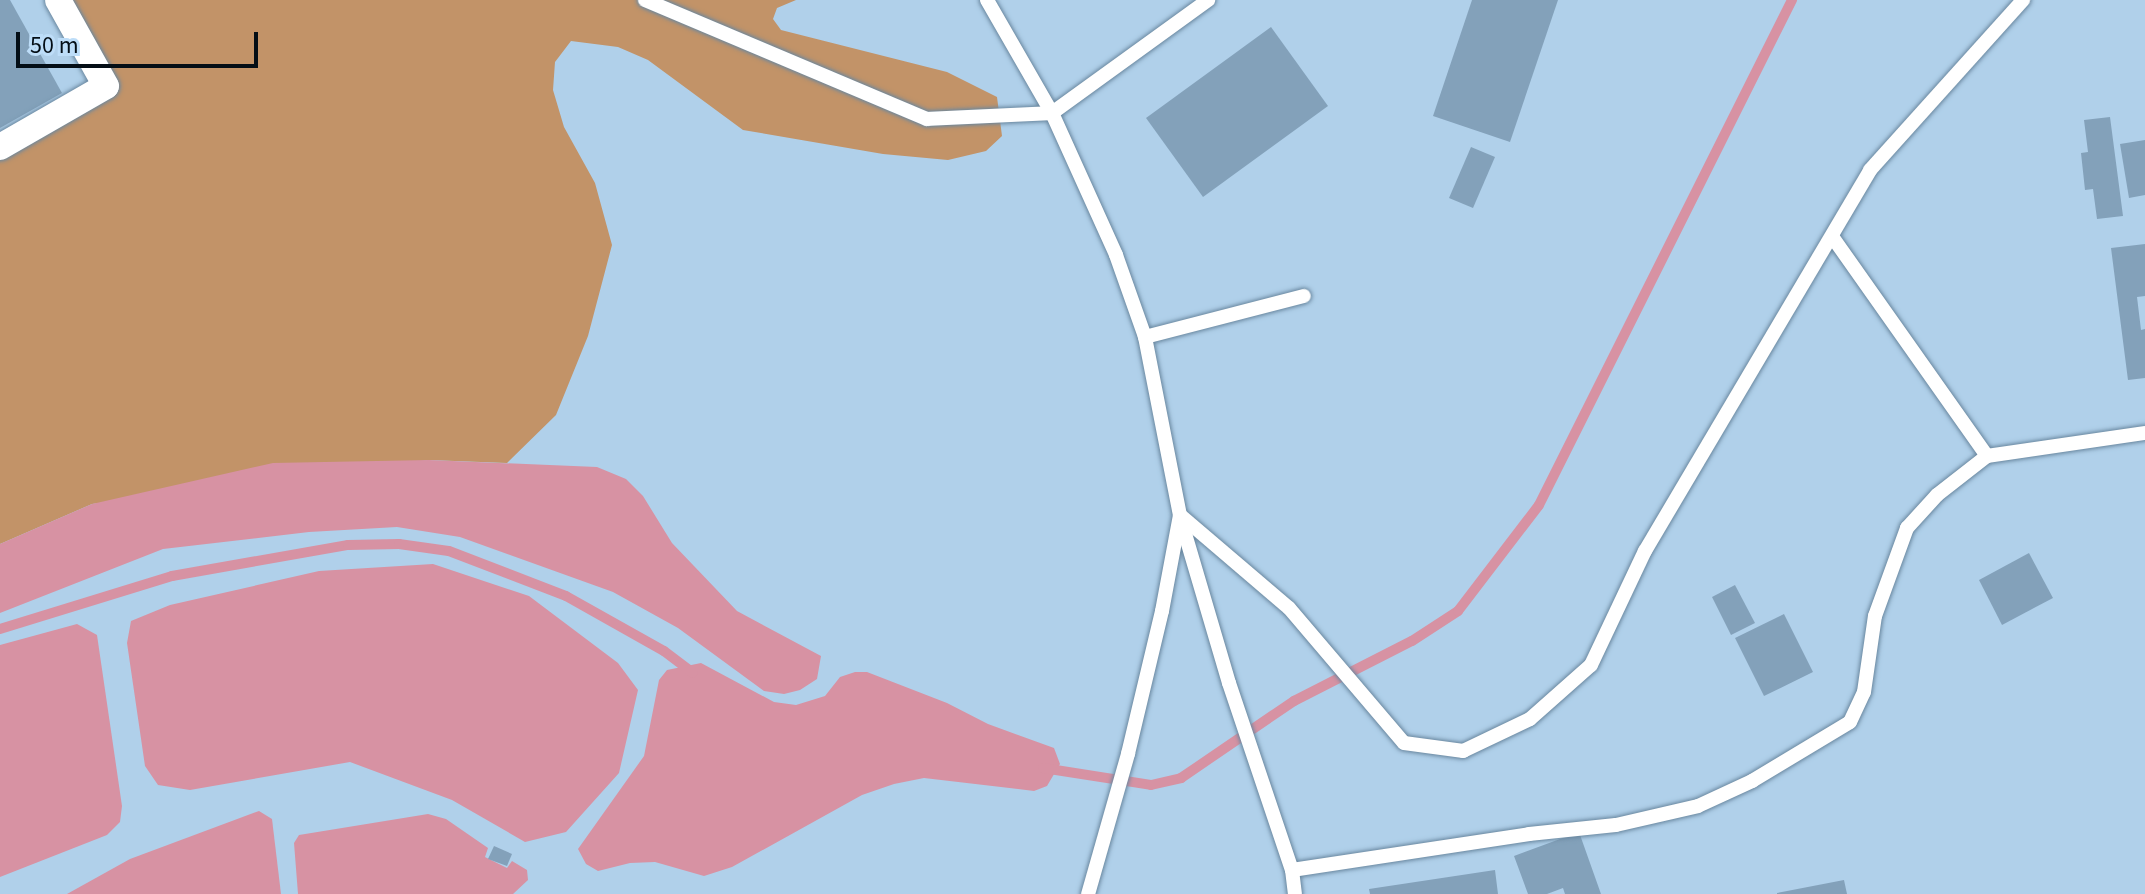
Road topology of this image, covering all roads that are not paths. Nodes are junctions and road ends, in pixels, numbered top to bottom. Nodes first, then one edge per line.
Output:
1 (58, 0) edge
2 (645, 0) edge
3 (987, 0) edge
4 (1208, 0) edge
5 (2023, 0) edge
6 (1052, 113) junction
7 (0, 147) edge
8 (1832, 236) junction
9 (1304, 296) dead end
10 (1145, 337) junction
11 (2145, 433) edge
12 (1987, 456) junction
13 (1180, 515) junction
14 (1292, 870) junction
15 (1088, 894) edge
16 (1295, 894) edge

1 - 7 street
2 - 6 lane
3 - 6 lane
4 - 6 lane
5 - 8 lane
6 - 10 lane
8 - 12 lane
8 - 13 lane
9 - 10 lane
10 - 13 lane
11 - 12 lane
12 - 14 lane
13 - 14 lane
13 - 15 lane
14 - 16 lane

